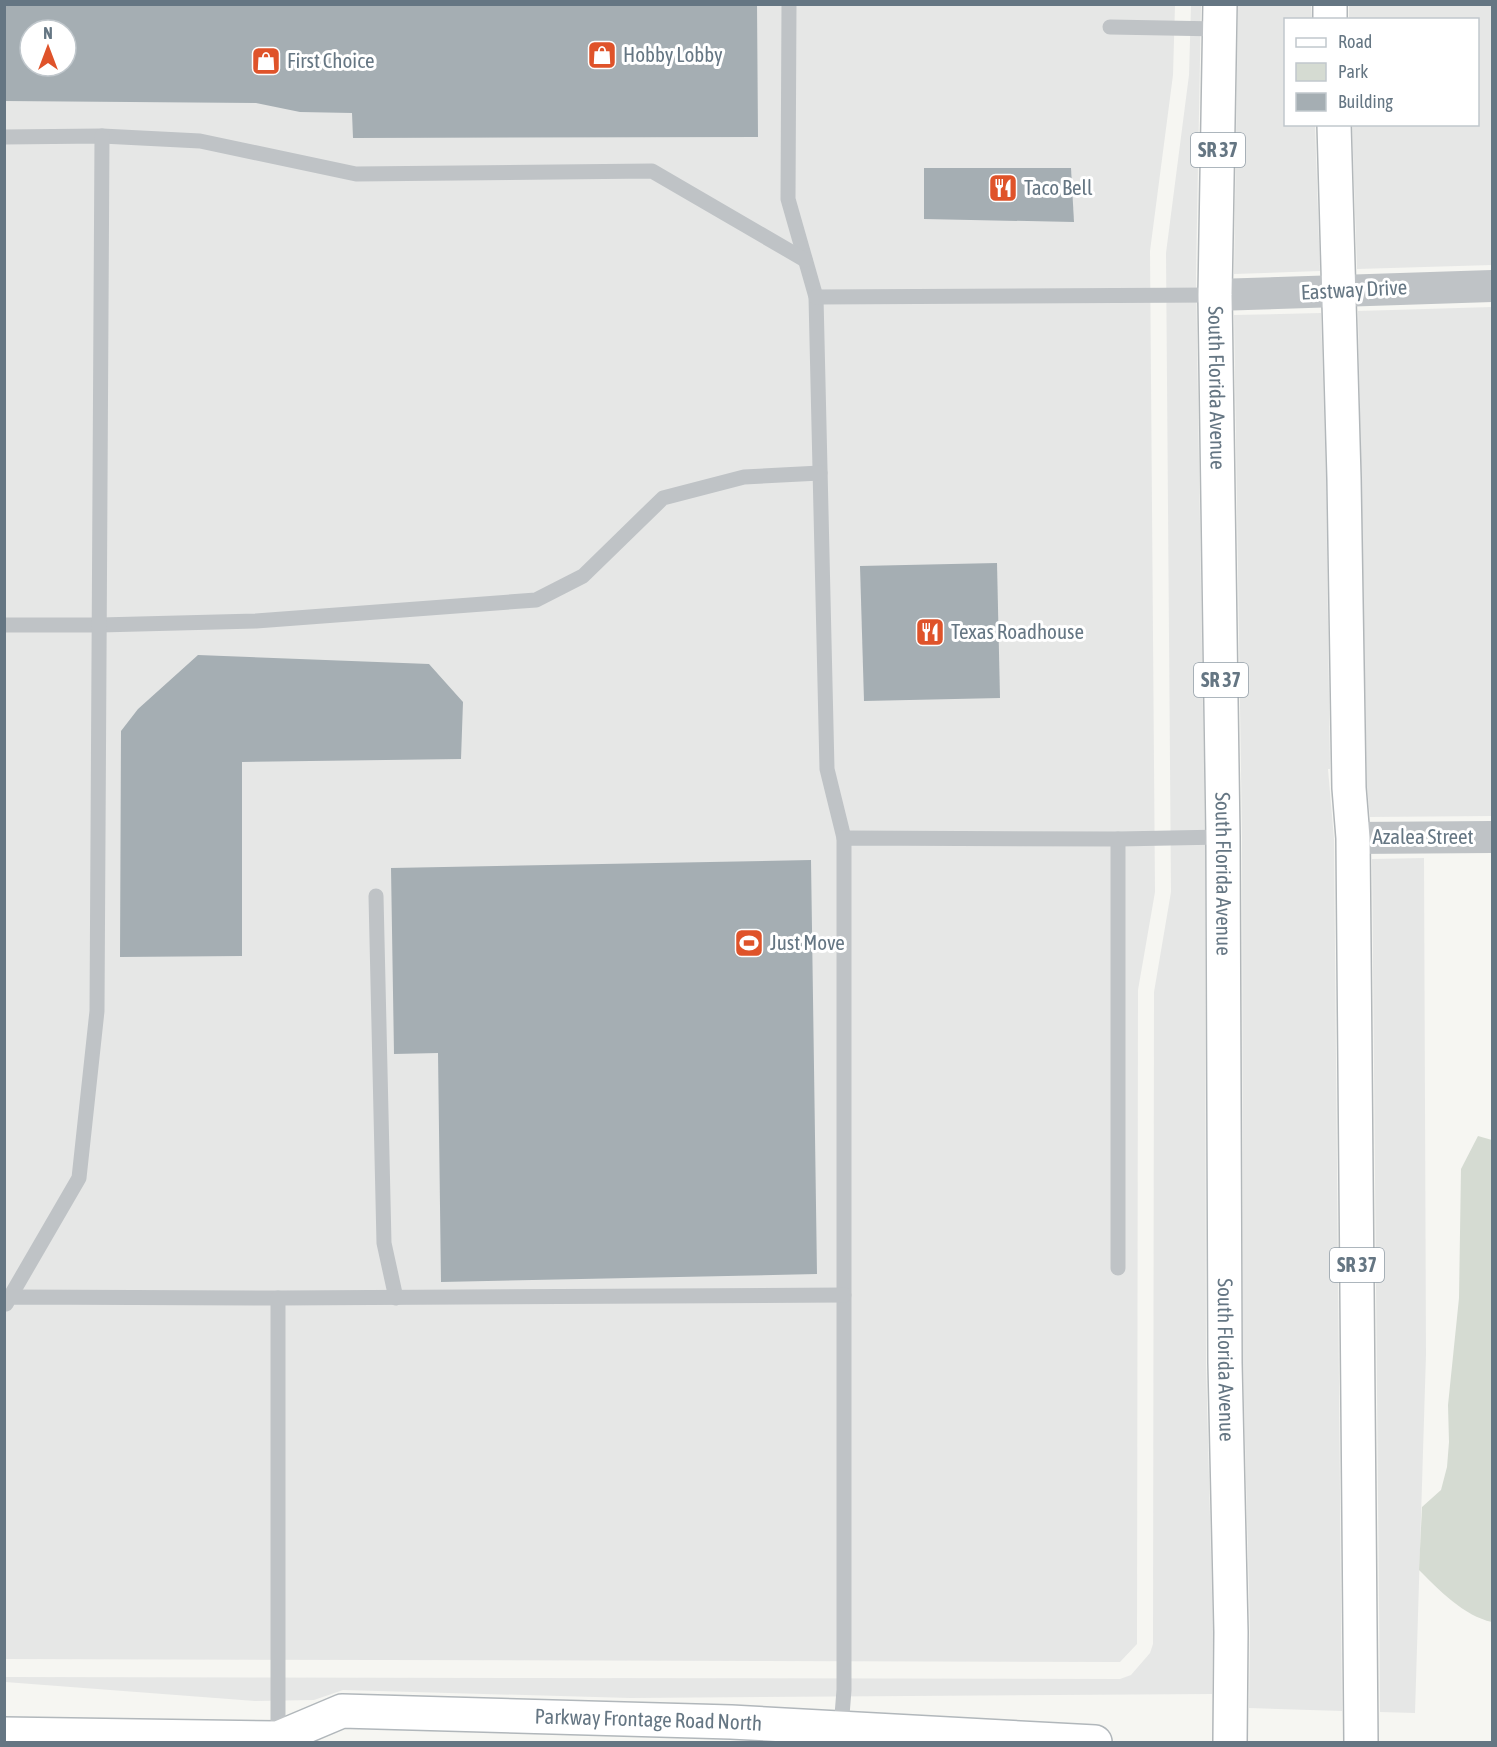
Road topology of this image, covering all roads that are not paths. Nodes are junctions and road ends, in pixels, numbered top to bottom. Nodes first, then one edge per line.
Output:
1 (789, 4) edge
2 (1220, 17) edge
3 (1110, 27) dead end
4 (1334, 126) edge
5 (102, 136) junction
6 (4, 137) edge
7 (805, 260) junction
8 (1492, 286) edge
9 (1339, 291) junction
10 (1215, 295) junction
11 (816, 297) junction
12 (820, 473) junction
13 (4, 625) edge
14 (100, 626) junction
15 (1223, 837) junction
16 (1492, 837) edge
17 (844, 838) junction
18 (1353, 838) junction
19 (1118, 839) junction
20 (376, 896) dead end
21 (1118, 1268) dead end
22 (844, 1295) junction
23 (278, 1298) junction
24 (396, 1298) junction
25 (7, 1301) edge
26 (841, 1728) junction
27 (4, 1734) edge
28 (282, 1740) edge
29 (1095, 1743) edge
30 (1230, 1743) edge
31 (1361, 1743) edge

1 - 7 lane
2 - 3 lane
2 - 10 main road, South Florida Avenue / SR 37
4 - 9 main road, SR 37
5 - 6 lane
5 - 7 lane
5 - 14 lane
7 - 11 lane
8 - 9 street, Eastway Drive
9 - 10 street, Eastway Drive
9 - 18 main road, SR 37
10 - 11 lane
10 - 15 main road, South Florida Avenue / SR 37
11 - 12 lane
12 - 14 lane
12 - 17 lane
13 - 14 lane
14 - 25 lane
15 - 19 lane
15 - 30 main road, South Florida Avenue / SR 37
16 - 18 street, Azalea Street
17 - 19 lane
17 - 22 lane
18 - 31 main road, SR 37
19 - 21 lane
20 - 24 lane
22 - 24 lane
22 - 26 lane
23 - 24 lane
23 - 25 lane
23 - 28 lane
26 - 28 main road, Parkway Frontage Road North
26 - 29 main road, Parkway Frontage Road North
27 - 28 main road, Parkway Frontage Road North

